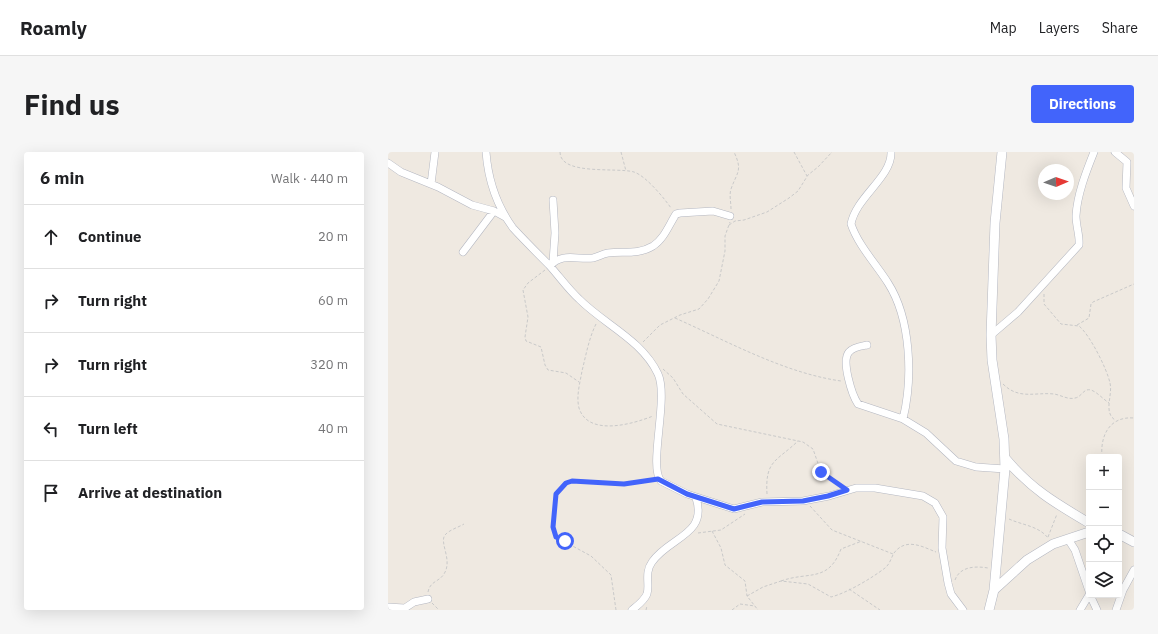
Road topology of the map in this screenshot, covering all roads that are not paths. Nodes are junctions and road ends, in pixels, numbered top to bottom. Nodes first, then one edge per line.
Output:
1 (435, 152) edge
2 (486, 152) edge
3 (891, 152) edge
4 (1002, 152) edge
5 (1094, 152) edge
6 (1115, 152) edge
7 (388, 164) edge
8 (431, 184) junction
9 (553, 200) dead end
10 (1134, 206) edge
11 (494, 210) junction
12 (730, 216) road end
13 (505, 217) junction
14 (463, 252) dead end
15 (551, 264) junction
16 (991, 335) junction
17 (867, 345) dead end
18 (903, 419) junction
19 (1005, 458) junction
20 (1006, 469) junction
21 (696, 498) junction
22 (1086, 521) edge
23 (1086, 533) edge
24 (1122, 536) edge
25 (1068, 539) junction
26 (1134, 542) edge
27 (1134, 570) edge
28 (1086, 582) edge
29 (994, 590) junction
30 (1088, 598) edge
31 (1091, 598) edge
32 (428, 599) road end
33 (388, 607) edge
34 (403, 609) edge
35 (632, 610) edge
36 (963, 610) edge
37 (989, 610) edge
38 (1080, 610) edge
39 (1097, 610) edge
40 (1116, 610) edge

1 - 8 street
2 - 13 street
3 - 18 street
4 - 16 street
5 - 16 street
6 - 10 street
7 - 8 street
8 - 11 street
9 - 15 street
11 - 13 street
11 - 14 street
12 - 15 street
13 - 15 street
15 - 21 street
16 - 19 street
17 - 18 street
18 - 20 street
19 - 20 street
19 - 22 street
20 - 29 street
21 - 35 street
21 - 36 street
23 - 25 street
24 - 26 street
25 - 28 street
25 - 29 street
27 - 40 street
29 - 37 street
30 - 38 street
31 - 39 street
32 - 34 street
33 - 34 street

